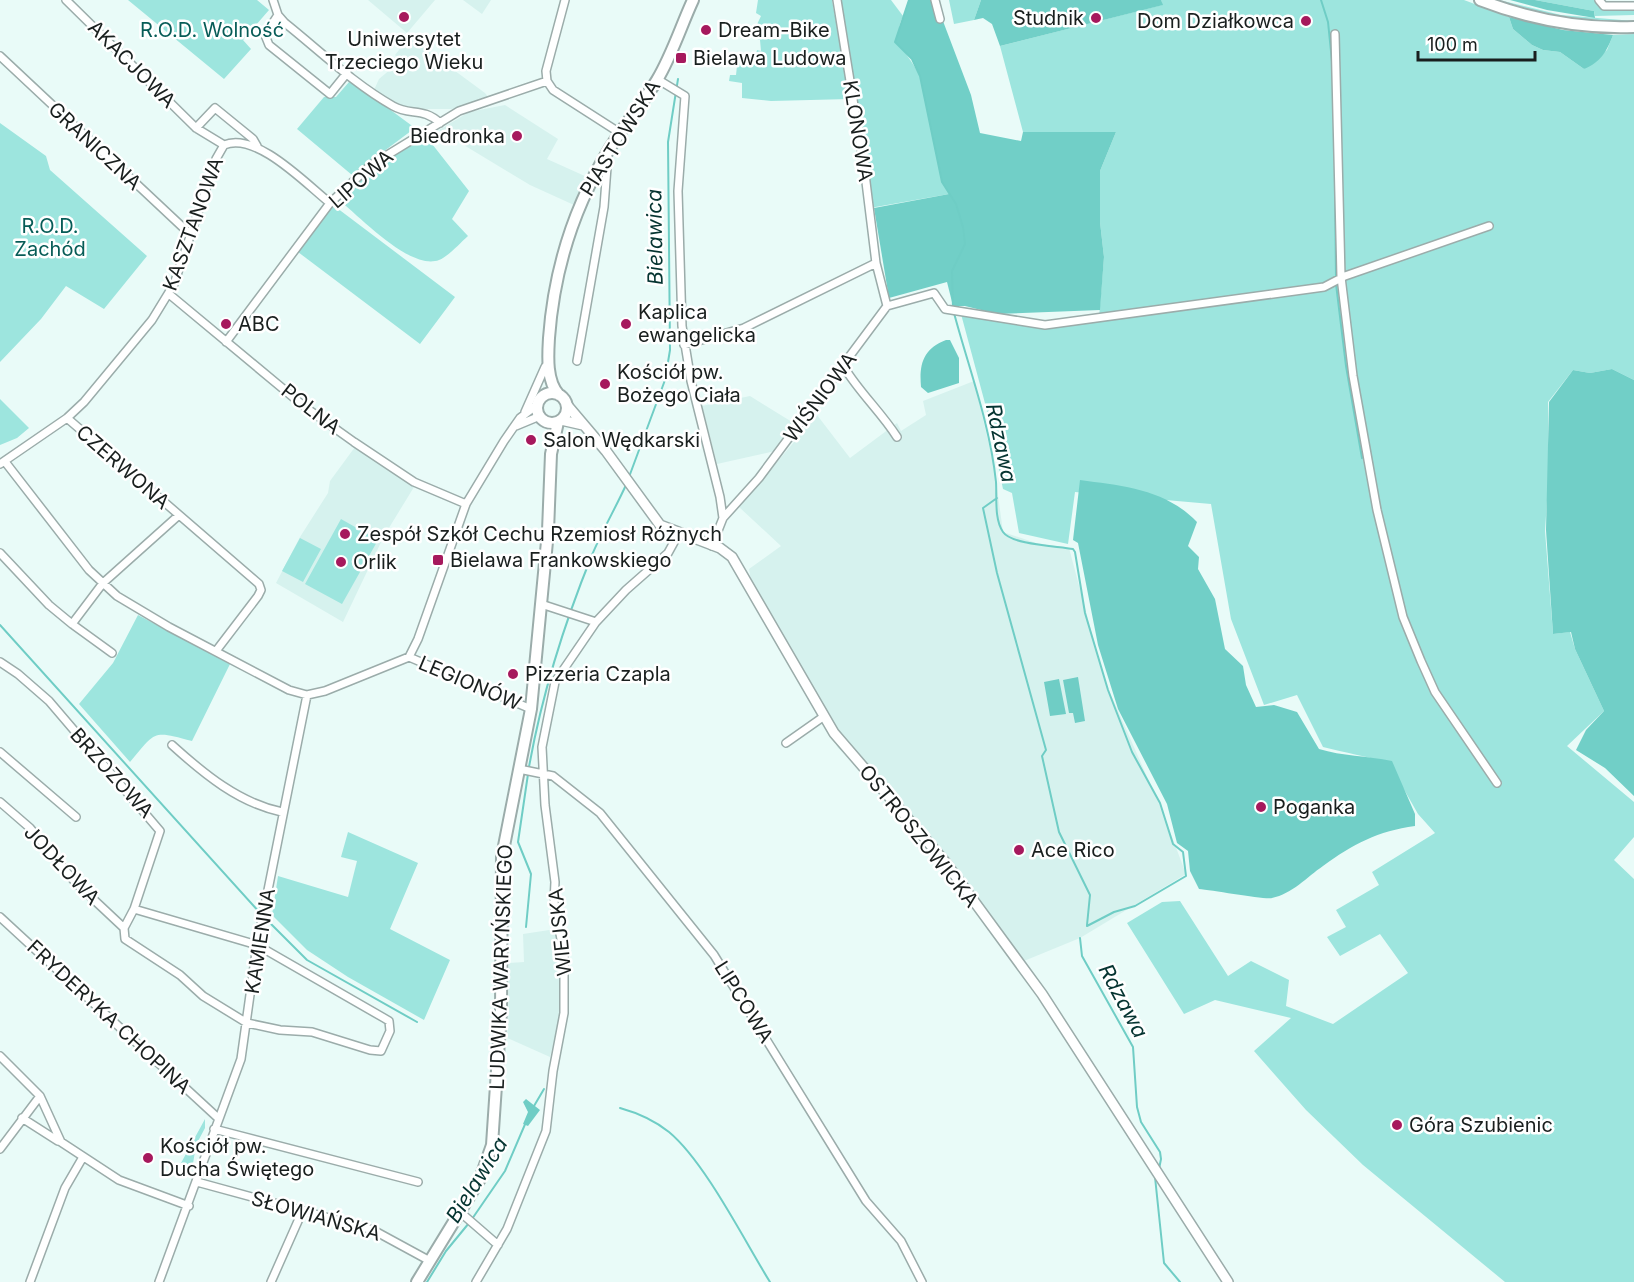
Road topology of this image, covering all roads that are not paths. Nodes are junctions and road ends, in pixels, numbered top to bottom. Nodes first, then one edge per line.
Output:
1 (66, 0) edge
2 (273, 0) edge
3 (565, 0) edge
4 (693, 0) edge
5 (837, 0) edge
6 (935, 0) edge
7 (1480, 0) edge
8 (1599, 0) edge
9 (1634, 6) edge
10 (278, 15) junction
11 (940, 19) dead end
12 (1634, 27) edge
13 (1335, 34) dead end
14 (0, 57) edge
15 (347, 73) junction
16 (657, 79) junction
17 (547, 81) junction
18 (440, 123) junction
19 (196, 128) junction
20 (620, 133) junction
21 (224, 146) junction
22 (257, 146) junction
23 (602, 162) junction
24 (330, 203) junction
25 (1489, 226) dead end
26 (191, 235) junction
27 (876, 263) junction
28 (1341, 277) junction
29 (169, 294) junction
30 (886, 306) junction
31 (226, 342) junction
32 (684, 345) junction
33 (549, 350) junction
34 (577, 361) dead end
35 (844, 367) junction
36 (545, 368) junction
37 (559, 395) junction
38 (567, 405) junction
39 (541, 410) junction
40 (525, 412) junction
41 (67, 418) junction
42 (559, 421) junction
43 (583, 424) junction
44 (513, 427) junction
45 (897, 437) dead end
46 (551, 454) junction
47 (3, 464) edge
48 (466, 504) junction
49 (179, 515) junction
50 (723, 518) junction
51 (679, 533) junction
52 (712, 546) junction
53 (0, 553) edge
54 (103, 583) junction
55 (541, 604) junction
56 (596, 622) junction
57 (72, 624) junction
58 (216, 651) junction
59 (112, 653) dead end
60 (409, 657) junction
61 (0, 662) edge
62 (307, 695) junction
63 (531, 709) junction
64 (823, 717) junction
65 (786, 743) dead end
66 (172, 745) dead end
67 (0, 752) edge
68 (526, 770) junction
69 (544, 774) junction
70 (1497, 783) dead end
71 (0, 802) edge
72 (282, 812) junction
73 (76, 817) dead end
74 (134, 909) junction
75 (0, 917) edge
76 (124, 928) junction
77 (257, 945) junction
78 (247, 1023) junction
79 (0, 1056) edge
80 (40, 1095) junction
81 (22, 1118) junction
82 (218, 1118) junction
83 (214, 1130) junction
84 (61, 1142) junction
85 (0, 1149) edge
86 (83, 1157) junction
87 (197, 1182) junction
88 (418, 1182) dead end
89 (189, 1206) junction
90 (302, 1212) junction
91 (468, 1218) junction
92 (498, 1245) junction
93 (430, 1261) junction
94 (30, 1282) edge
95 (159, 1282) edge
96 (271, 1282) edge
97 (417, 1282) edge
98 (476, 1282) edge
99 (922, 1282) edge
100 (1228, 1282) edge

1 - 19 street, AKACJOWA
2 - 10 street
3 - 17 street
4 - 16 main road, PIASTOWSKA
5 - 27 street, KLONOWA
6 - 11 street
7 - 12 main road
8 - 9 street
10 - 15 street
10 - 15 street
13 - 28 street
14 - 26 street, GRANICZNA
15 - 18 street
16 - 20 main road, PIASTOWSKA
16 - 32 street
17 - 18 street, LIPOWA
17 - 20 street
18 - 24 street, LIPOWA
19 - 21 street, AKACJOWA
19 - 22 street
20 - 23 main road, PIASTOWSKA
21 - 22 street, KASZTANOWA
21 - 26 street, KASZTANOWA
22 - 24 street
23 - 33 main road, PIASTOWSKA
23 - 34 street
24 - 31 street, LIPOWA
25 - 28 street
26 - 29 street, KASZTANOWA
27 - 30 street, KLONOWA
27 - 32 street
28 - 30 street
28 - 70 street
29 - 31 street, POLNA
29 - 41 street, KASZTANOWA
30 - 35 street, WIŚNIOWA
31 - 48 street, POLNA
32 - 50 street
33 - 36 main road, PIASTOWSKA
33 - 37 main road, PIASTOWSKA
35 - 45 street
35 - 50 street, WIŚNIOWA
36 - 39 main road, PIASTOWSKA
36 - 40 street, PIASTOWSKA
37 - 38 main road
37 - 39 main road
38 - 42 main road, LUDWIKA WARYŃSKIEGO
38 - 43 street, OSTROSZOWICKA
39 - 40 street
39 - 42 main road
39 - 44 street
39 - 46 main road, LUDWIKA WARYŃSKIEGO
40 - 44 street
41 - 47 street, KASZTANOWA
41 - 49 street, CZERWONA
42 - 43 street
42 - 46 main road, LUDWIKA WARYŃSKIEGO
43 - 51 street, OSTROSZOWICKA
44 - 48 street
46 - 55 main road, LUDWIKA WARYŃSKIEGO
47 - 54 street
48 - 60 street
49 - 54 street, CZERWONA
49 - 58 street, CZERWONA
50 - 52 street, WIŚNIOWA
51 - 52 street, OSTROSZOWICKA
51 - 56 street, WIEJSKA
52 - 64 street, OSTROSZOWICKA
53 - 57 street
54 - 57 street, CZERWONA
54 - 58 street
55 - 56 street
55 - 63 main road, LUDWIKA WARYŃSKIEGO
56 - 69 street, WIEJSKA
57 - 59 street
58 - 62 street
60 - 62 street
60 - 63 street, LEGIONÓW
61 - 74 street, BRZOZOWA
62 - 72 street, KAMIENNA
63 - 68 main road, LUDWIKA WARYŃSKIEGO
64 - 65 street
64 - 100 street, OSTROSZOWICKA
66 - 72 street
67 - 73 street
68 - 69 street, LIPCOWA
68 - 91 main road, LUDWIKA WARYŃSKIEGO
69 - 92 street, WIEJSKA
69 - 99 street, LIPCOWA
71 - 76 street, JODŁOWA
72 - 77 street, KAMIENNA
74 - 76 street
74 - 77 street
75 - 82 street, FRYDERYKA CHOPINA
76 - 78 street, JODŁOWA
77 - 78 street, KAMIENNA
77 - 78 street, JODŁOWA
78 - 82 street, KAMIENNA
79 - 80 street
80 - 81 street
80 - 84 street
81 - 84 street
81 - 85 street
82 - 83 street, KAMIENNA
83 - 87 street, KAMIENNA
83 - 88 street
84 - 86 street
86 - 89 street
86 - 94 street
87 - 89 street, KAMIENNA
87 - 90 street, SŁOWIAŃSKA
89 - 95 street, KAMIENNA
90 - 93 street, SŁOWIAŃSKA
90 - 96 street
91 - 92 street
91 - 93 main road, LUDWIKA WARYŃSKIEGO
92 - 98 street, WIEJSKA
93 - 97 main road, LUDWIKA WARYŃSKIEGO

